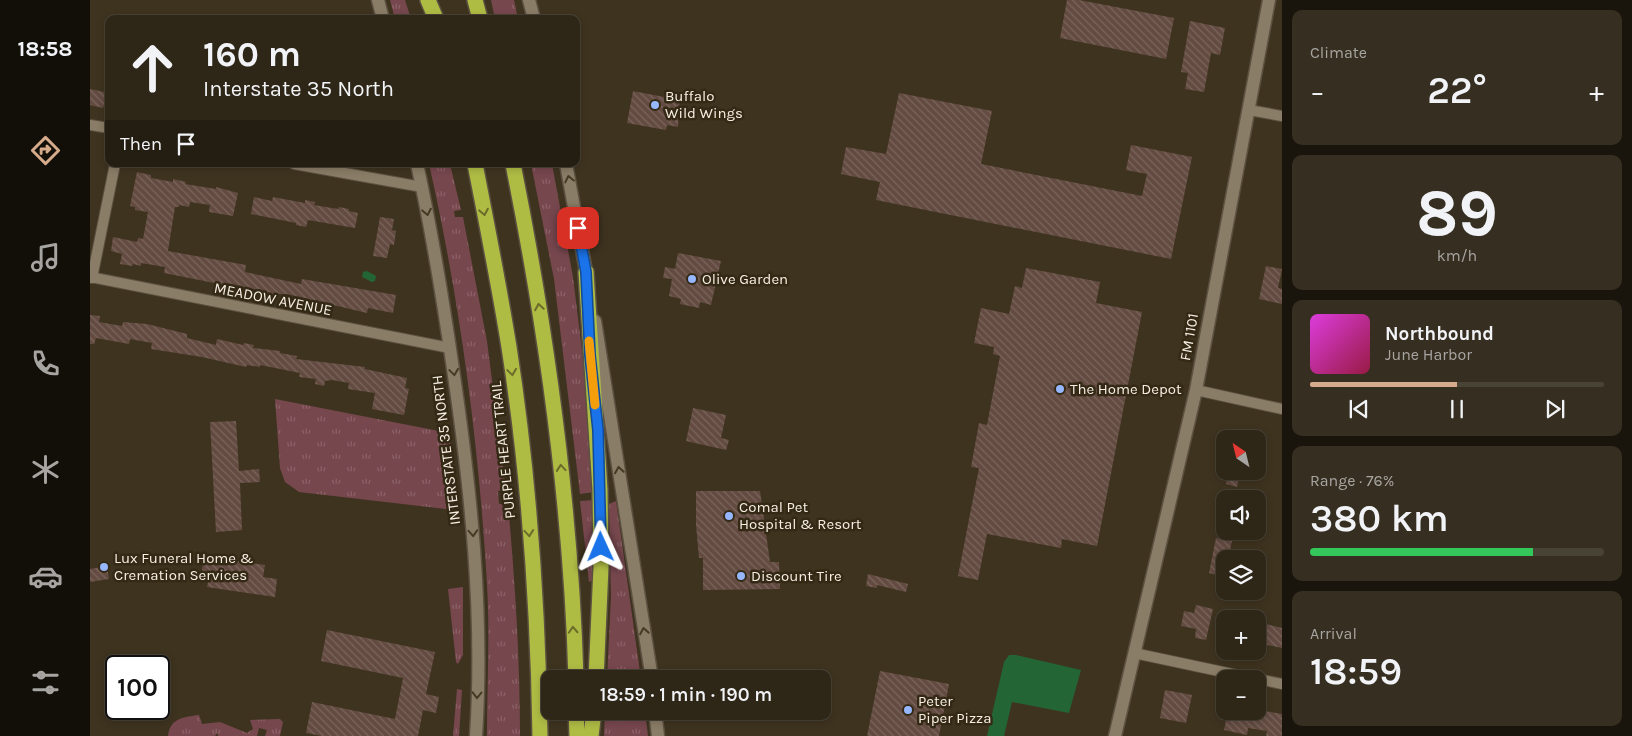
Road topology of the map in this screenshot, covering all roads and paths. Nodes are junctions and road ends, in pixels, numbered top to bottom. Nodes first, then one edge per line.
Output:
1 (378, 0) edge
2 (428, 0) edge
3 (436, 0) edge
4 (475, 0) edge
5 (529, 0) edge
6 (1269, 0) edge
7 (382, 15) edge
8 (434, 15) edge
9 (440, 15) edge
10 (479, 15) edge
11 (533, 15) edge
12 (1249, 110) junction
13 (1282, 116) edge
14 (90, 125) edge
15 (105, 127) edge
16 (114, 167) edge
17 (311, 167) edge
18 (418, 167) edge
19 (476, 167) edge
20 (514, 167) edge
21 (567, 167) edge
22 (422, 187) junction
23 (586, 272) junction
24 (91, 278) edge
25 (450, 348) junction
26 (1196, 390) junction
27 (1282, 408) edge
28 (1134, 653) junction
29 (576, 670) edge
30 (596, 670) edge
31 (651, 670) edge
32 (1216, 670) edge
33 (1266, 681) edge
34 (1282, 684) edge
35 (576, 720) edge
36 (593, 720) edge
37 (656, 720) edge
38 (476, 736) edge
39 (540, 736) edge
40 (577, 736) edge
41 (591, 736) edge
42 (658, 736) edge
43 (1115, 736) edge

1 - 7 main road
2 - 8 highway
3 - 9 highway
4 - 10 highway
5 - 11 main road
6 - 12 main road, FM 1101 / FM 1101
12 - 13 street
12 - 26 main road, FM 1101 / FM 1101
14 - 15 street
16 - 24 street
17 - 22 street
18 - 22 main road, INTERSTATE 35 NORTH
19 -> 39 highway, PURPLE HEART TRAIL
29 -> 20 highway
23 -> 21 main road
22 -> 25 main road, INTERSTATE 35 NORTH
23 - 30 highway
31 -> 23 main road
24 - 25 street, MEADOW AVENUE
25 -> 38 main road, INTERSTATE 35 NORTH
26 - 27 street
26 - 28 main road, FM 1101 / FM 1101
28 - 32 street
28 - 43 main road, FM 1101 / FM 1101
33 - 34 street
35 - 40 highway
36 - 41 highway
37 - 42 main road

